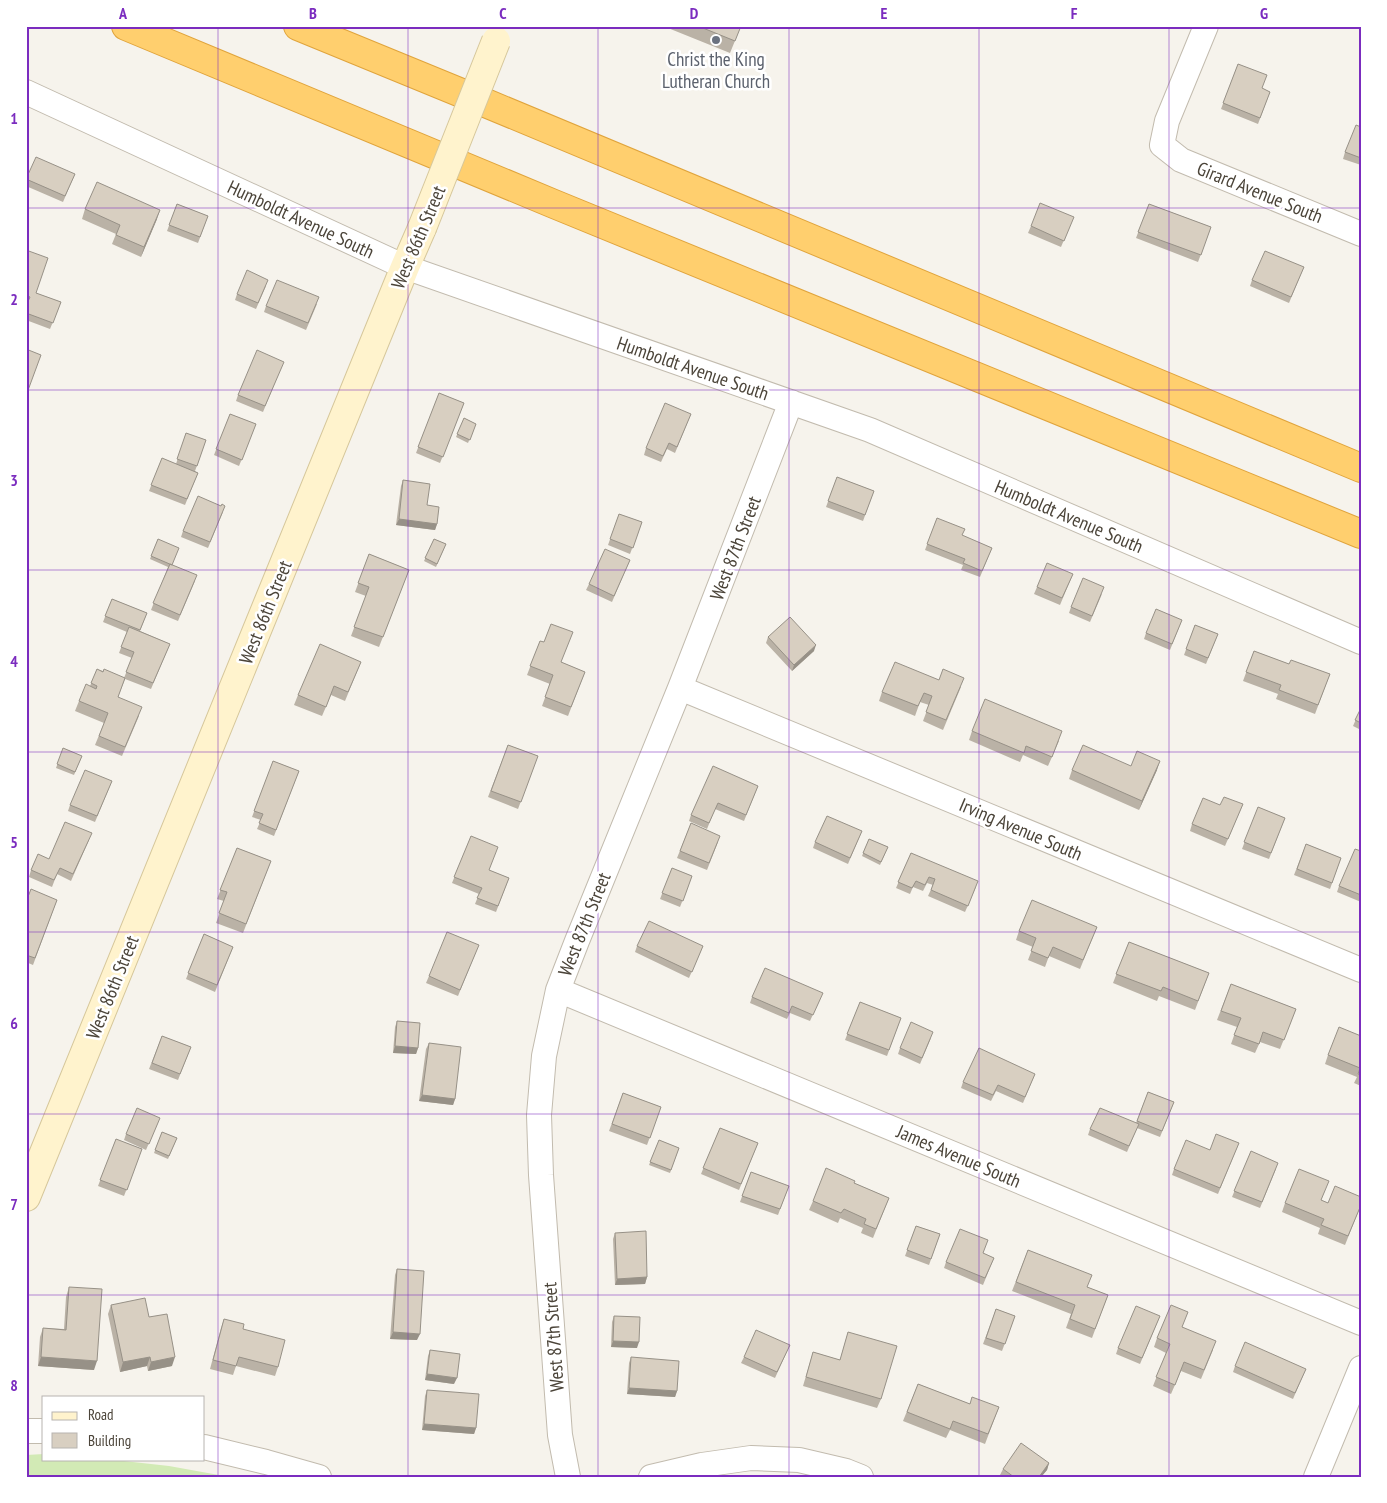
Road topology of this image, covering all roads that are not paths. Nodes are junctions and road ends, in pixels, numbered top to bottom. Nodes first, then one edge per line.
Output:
1 (126, 26) edge
2 (298, 26) edge
3 (1206, 26) edge
4 (499, 34) edge
5 (26, 92) edge
6 (1361, 234) edge
7 (405, 267) junction
8 (791, 402) junction
9 (1361, 468) edge
10 (1361, 534) edge
11 (1361, 642) edge
12 (680, 688) junction
13 (1361, 970) edge
14 (558, 990) junction
15 (32, 1167) edge
16 (26, 1197) edge
17 (1361, 1323) edge
18 (1361, 1368) edge
19 (26, 1431) edge
20 (42, 1431) edge
21 (205, 1447) edge
22 (319, 1477) edge
23 (568, 1477) edge
24 (651, 1477) edge
25 (861, 1477) edge
26 (1316, 1477) edge

1 - 10 highway
2 - 9 highway
3 - 6 street, Girard Avenue South
4 - 7 street, West 86th Street, bridge
5 - 7 street, Humboldt Avenue South
7 - 8 street, Humboldt Avenue South
7 - 15 street, West 86th Street
8 - 11 street, Humboldt Avenue South
8 - 12 street, West 87th Street
12 - 13 street, Irving Avenue South
12 - 14 street, West 87th Street
14 - 17 street, James Avenue South
14 - 23 street, West 87th Street
15 - 16 street, West 86th Street
18 - 26 street
19 - 20 street
21 - 22 street
24 - 25 street

